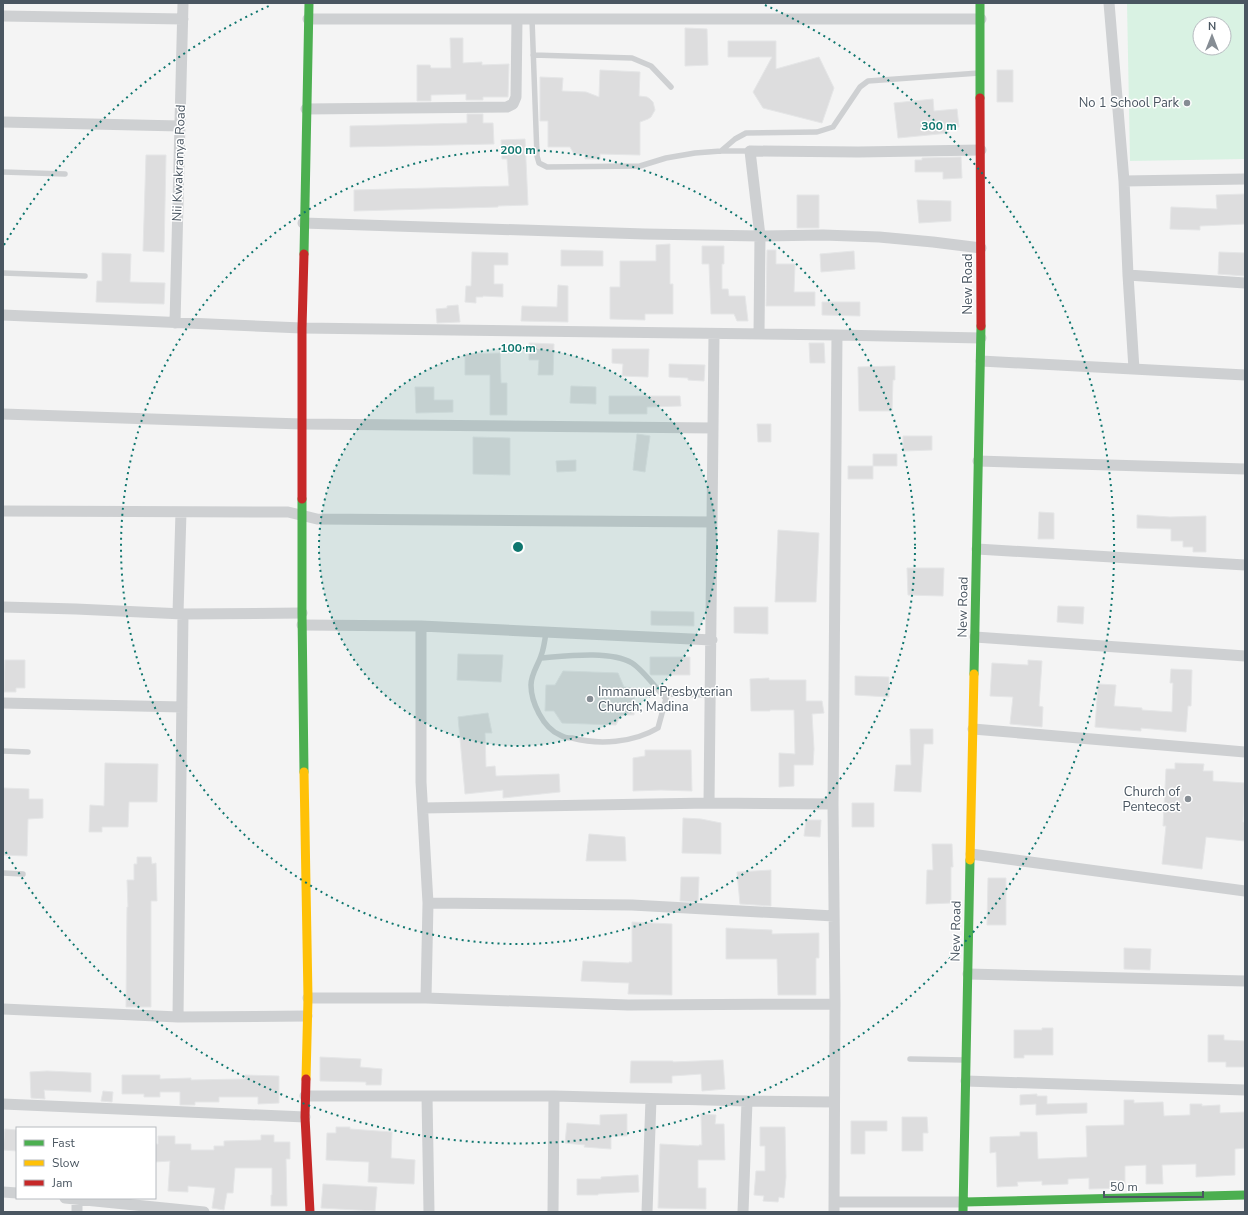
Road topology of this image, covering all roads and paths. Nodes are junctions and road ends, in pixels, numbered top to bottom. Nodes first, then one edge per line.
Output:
1 (183, 3) edge
2 (309, 3) edge
3 (980, 3) edge
4 (1110, 3) edge
5 (3, 16) edge
6 (183, 19) junction
7 (308, 19) junction
8 (517, 19) junction
9 (532, 19) junction
10 (980, 19) junction
11 (533, 55) junction
12 (980, 73) junction
13 (671, 87) dead end
14 (306, 109) junction
15 (3, 122) edge
16 (180, 126) junction
17 (980, 150) junction
18 (721, 151) junction
19 (750, 151) junction
20 (3, 172) edge
21 (65, 174) dead end
22 (1245, 179) edge
23 (1124, 182) junction
24 (304, 223) junction
25 (760, 236) junction
26 (981, 248) junction
27 (3, 273) edge
28 (1128, 275) junction
29 (85, 276) dead end
30 (1245, 283) edge
31 (3, 315) edge
32 (175, 323) junction
33 (302, 328) junction
34 (714, 334) junction
35 (759, 334) junction
36 (838, 335) junction
37 (981, 338) junction
38 (981, 361) junction
39 (1134, 369) junction
40 (1245, 375) edge
41 (3, 414) edge
42 (302, 424) junction
43 (713, 428) junction
44 (978, 460) junction
45 (1245, 469) edge
46 (3, 511) edge
47 (181, 512) junction
48 (302, 514) junction
49 (712, 522) junction
50 (977, 549) junction
51 (1245, 565) edge
52 (3, 607) edge
53 (181, 613) junction
54 (302, 613) junction
55 (302, 625) junction
56 (421, 626) junction
57 (546, 632) junction
58 (976, 637) junction
59 (712, 640) junction
60 (1245, 656) edge
61 (541, 658) junction
62 (711, 695) junction
63 (666, 699) junction
64 (3, 703) edge
65 (182, 708) junction
66 (974, 729) junction
67 (3, 751) edge
68 (28, 752) dead end
69 (1245, 752) edge
70 (709, 803) junction
71 (833, 804) junction
72 (423, 808) junction
73 (971, 854) junction
74 (3, 873) edge
75 (23, 874) dead end
76 (1245, 891) edge
77 (428, 903) junction
78 (834, 916) junction
79 (968, 974) junction
80 (1245, 981) edge
81 (308, 998) junction
82 (426, 998) junction
83 (836, 1004) junction
84 (3, 1009) edge
85 (307, 1016) junction
86 (178, 1017) junction
87 (910, 1059) dead end
88 (966, 1060) junction
89 (966, 1081) junction
90 (1245, 1090) edge
91 (305, 1096) junction
92 (427, 1096) junction
93 (554, 1096) junction
94 (651, 1099) junction
95 (747, 1101) junction
96 (834, 1102) junction
97 (3, 1104) edge
98 (305, 1117) junction
99 (3, 1192) edge
100 (16, 1193) edge
101 (1245, 1195) edge
102 (77, 1199) joint
103 (834, 1207) edge
104 (964, 1207) edge
105 (77, 1212) edge
106 (192, 1212) edge
107 (204, 1212) edge
108 (310, 1212) edge
109 (429, 1212) edge
110 (553, 1212) edge
111 (647, 1212) edge
112 (742, 1212) edge

1 - 6 street, Nii Kwakranya Road
2 - 7 street
3 - 10 street, New Road
4 - 23 street
5 - 6 street
6 - 16 street, Nii Kwakranya Road
7 - 8 street
7 - 14 street
8 - 9 street
8 - 14 street
9 - 10 street
9 - 11 lane
10 - 12 street, New Road
11 - 13 lane
11 - 18 lane
12 - 17 street, New Road
12 - 18 lane
14 - 24 street
15 - 16 street
16 - 32 street, Nii Kwakranya Road
17 - 19 street
17 - 26 street, New Road
18 - 19 lane
19 - 25 street
20 - 21 lane
22 - 23 street
23 - 28 street
24 - 25 street
24 - 33 street
25 - 26 street
25 - 35 street
26 - 37 street, New Road
27 - 29 lane
28 - 30 street
28 - 39 street
31 - 32 street
32 - 33 street
33 - 34 street
33 - 42 street
34 - 35 street
34 - 43 street
35 - 36 street
36 - 37 street
36 - 71 street
37 - 38 street, New Road
38 - 39 street
38 - 44 street, New Road
39 - 40 street
41 - 42 street
42 - 43 street
42 - 48 street
43 - 49 street
44 - 45 street
44 - 50 street, New Road
46 - 47 street
47 - 48 street
47 - 53 street
48 - 49 street
48 - 54 street
49 - 59 street
50 - 51 street
50 - 58 street, New Road
52 - 53 street
53 - 54 street
53 - 65 street
54 - 55 street
55 - 56 street
55 - 81 street
56 - 57 street
56 - 72 street
57 - 59 street
57 - 61 lane
58 - 60 street
58 - 66 street, New Road
59 - 62 street
61 - 63 lane
61 - 63 lane
62 - 63 lane
62 - 70 street
64 - 65 street
65 - 86 street
66 - 69 street
66 - 73 street, New Road
67 - 68 lane
70 - 71 street
70 - 72 street
71 - 78 street
72 - 77 street
73 - 76 street
73 - 79 street, New Road
74 - 75 lane
77 - 78 street
77 - 82 street
78 - 83 street
79 - 80 street
79 - 88 street, New Road
81 - 82 street
81 - 85 street
82 - 83 street
83 - 96 street
84 - 86 street
85 - 86 street
85 - 91 street
87 - 88 lane
88 - 89 street, New Road
89 - 90 street
89 - 104 street, New Road
91 - 92 street
91 - 98 street
92 - 93 street
92 - 109 street
93 - 94 street
93 - 110 street
94 - 95 street
94 - 111 street
95 - 96 street
95 - 112 street
96 - 103 street
97 - 98 street
98 - 108 street
99 - 100 street
101 - 104 street
102 - 105 street
102 - 106 street
103 - 104 street
106 - 107 street

